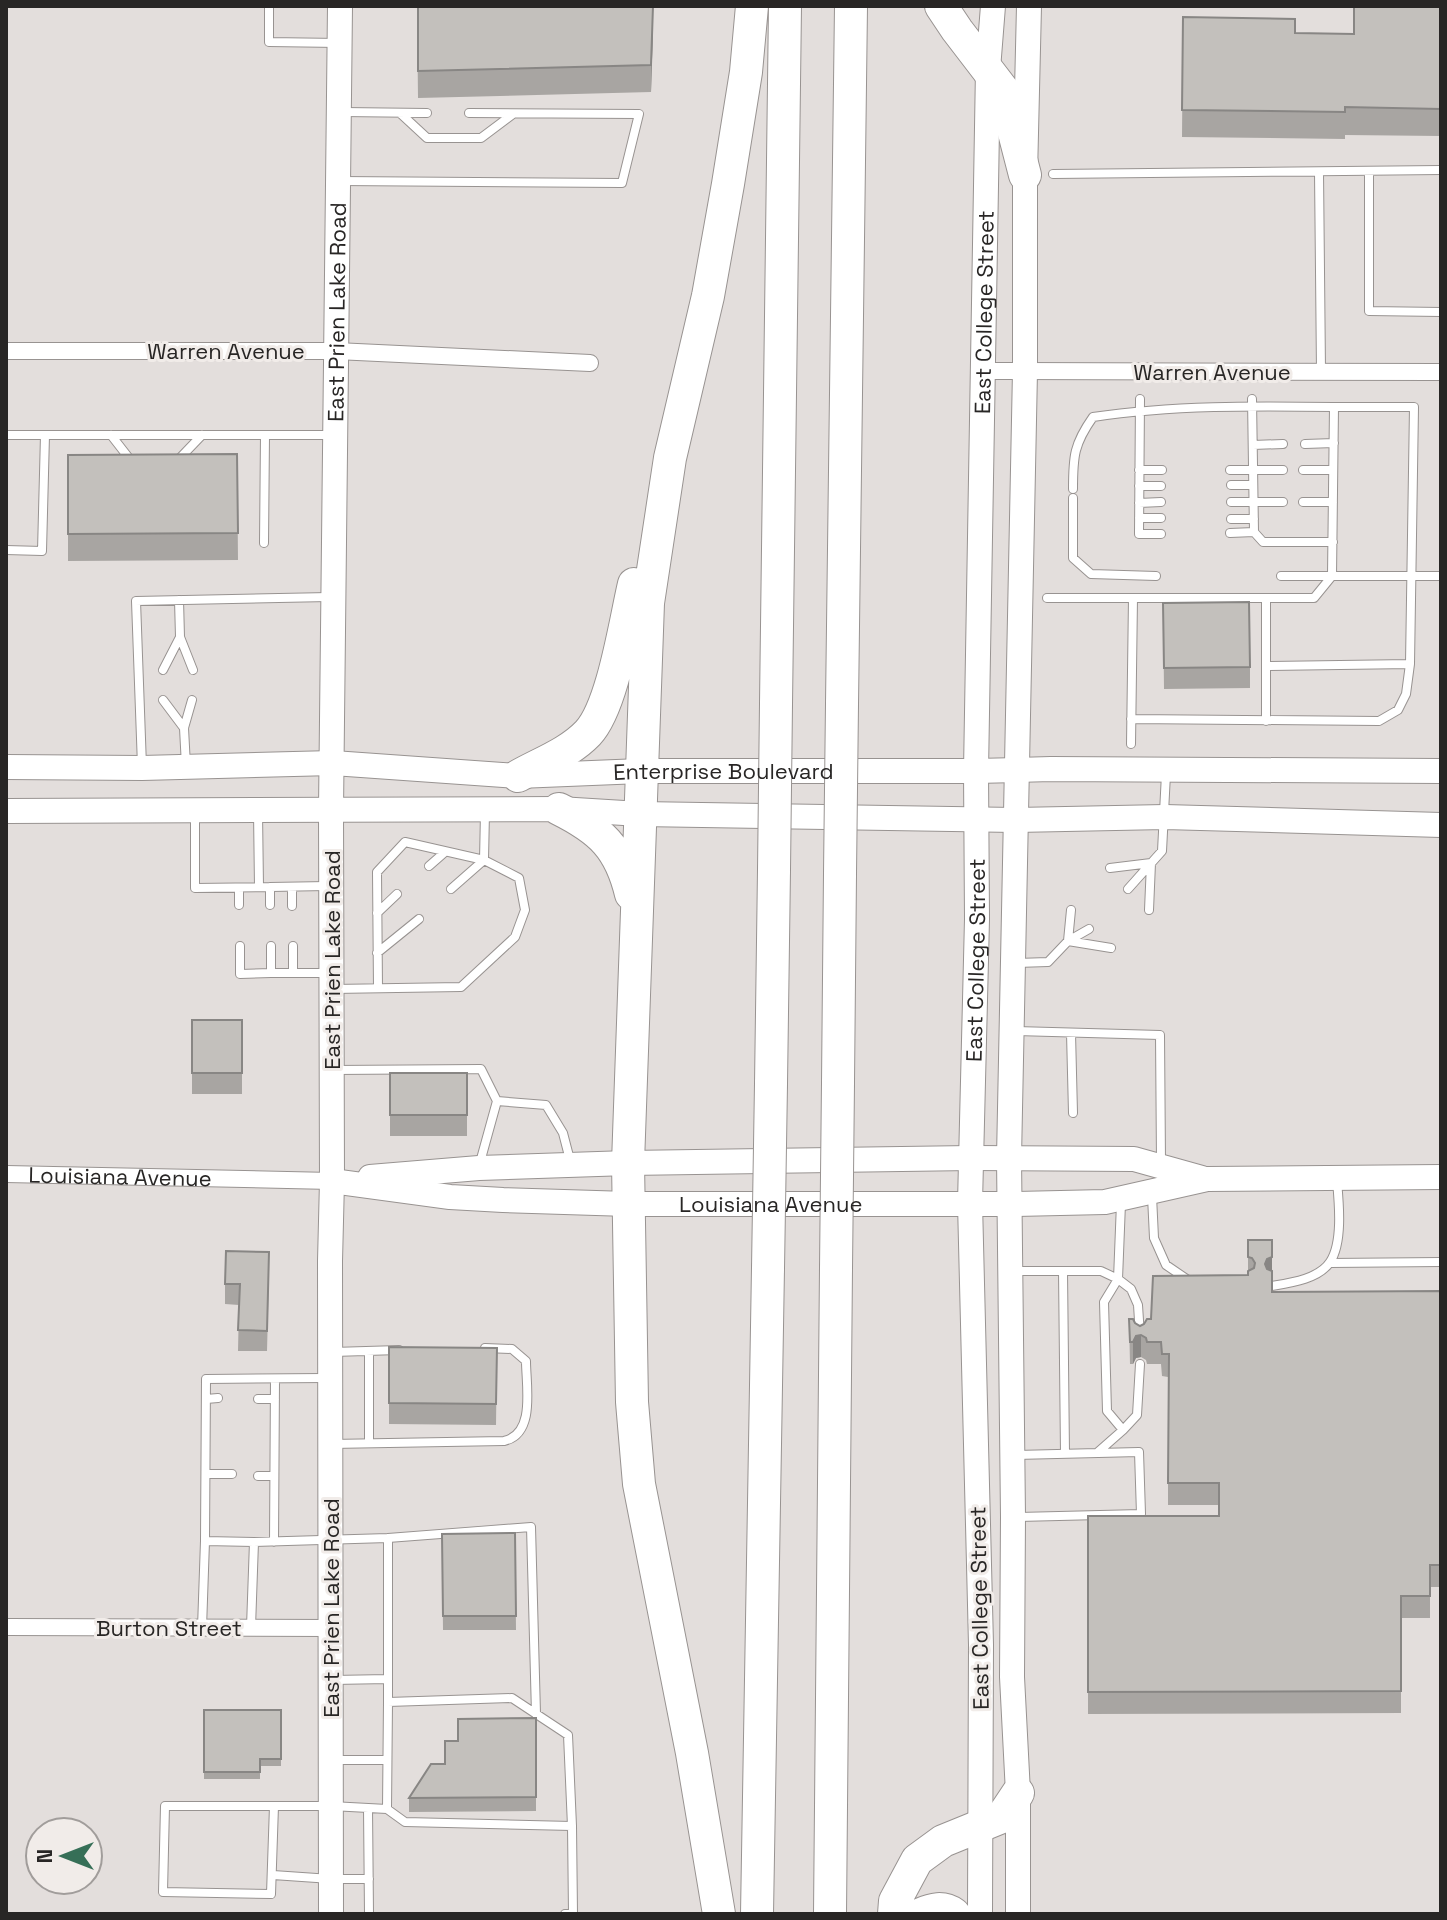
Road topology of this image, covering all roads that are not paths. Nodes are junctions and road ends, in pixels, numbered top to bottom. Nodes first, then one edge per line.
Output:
1 (269, 6) edge
2 (340, 6) edge
3 (752, 6) edge
4 (785, 6) edge
5 (851, 6) edge
6 (941, 6) edge
7 (993, 6) edge
8 (1029, 6) edge
9 (339, 43) junction
10 (988, 69) junction
11 (339, 112) junction
12 (400, 113) junction
13 (427, 113) dead end
14 (469, 113) dead end
15 (513, 113) junction
16 (1441, 170) edge
17 (1369, 171) junction
18 (1319, 172) junction
19 (1039, 174) junction
20 (338, 181) junction
21 (1441, 312) edge
22 (6, 351) edge
23 (336, 351) junction
24 (590, 363) dead end
25 (983, 371) junction
26 (1025, 371) junction
27 (1321, 372) junction
28 (1441, 372) edge
29 (1140, 399) dead end
30 (1252, 402) junction
31 (1334, 407) junction
32 (1140, 410) junction
33 (6, 435) edge
34 (45, 435) junction
35 (111, 435) junction
36 (202, 435) junction
37 (265, 435) junction
38 (335, 435) junction
39 (1334, 443) junction
40 (1283, 444) dead end
41 (1305, 444) dead end
42 (1253, 445) junction
43 (670, 458) junction
44 (133, 463) edge
45 (175, 463) edge
46 (1139, 470) junction
47 (1162, 470) dead end
48 (1230, 470) dead end
49 (1253, 470) junction
50 (1283, 470) dead end
51 (1303, 470) dead end
52 (1333, 470) junction
53 (1231, 485) dead end
54 (1253, 485) junction
55 (1139, 486) junction
56 (1161, 486) dead end
57 (1254, 501) junction
58 (1161, 502) dead end
59 (1231, 502) dead end
60 (1283, 502) dead end
61 (1303, 502) dead end
62 (1333, 502) junction
63 (1139, 503) junction
64 (1139, 518) junction
65 (1161, 518) dead end
66 (1231, 519) dead end
67 (1254, 519) junction
68 (1254, 532) junction
69 (1230, 533) dead end
70 (1161, 534) dead end
71 (1333, 542) junction
72 (264, 543) dead end
73 (6, 550) edge
74 (1411, 575) junction
75 (1156, 576) dead end
76 (1281, 576) dead end
77 (1332, 576) junction
78 (1440, 576) edge
79 (334, 596) junction
80 (1047, 598) dead end
81 (1133, 598) junction
82 (1266, 599) junction
83 (179, 600) junction
84 (180, 637) junction
85 (1410, 664) junction
86 (1266, 666) junction
87 (163, 670) dead end
88 (193, 670) dead end
89 (163, 700) dead end
90 (192, 700) dead end
91 (1131, 719) junction
92 (1266, 721) junction
93 (184, 728) junction
94 (1131, 744) dead end
95 (333, 763) junction
96 (6, 767) edge
97 (186, 767) junction
98 (142, 768) junction
99 (1016, 769) junction
100 (1166, 769) junction
101 (641, 771) junction
102 (976, 771) junction
103 (1441, 771) edge
104 (518, 776) junction
105 (485, 809) junction
106 (559, 809) junction
107 (142, 810) junction
108 (195, 810) junction
109 (258, 810) junction
110 (331, 810) junction
111 (6, 811) edge
112 (640, 814) junction
113 (1165, 817) junction
114 (977, 819) junction
115 (1015, 820) junction
116 (1441, 825) edge
117 (445, 852) junction
118 (484, 860) junction
119 (1151, 863) junction
120 (429, 866) dead end
121 (1110, 868) dead end
122 (331, 886) junction
123 (259, 887) junction
124 (270, 887) junction
125 (292, 887) junction
126 (239, 888) junction
127 (451, 889) dead end
128 (1128, 889) dead end
129 (397, 894) dead end
130 (239, 905) dead end
131 (270, 905) dead end
132 (292, 906) dead end
133 (1071, 910) dead end
134 (1149, 910) dead end
135 (377, 913) junction
136 (419, 919) dead end
137 (637, 927) junction
138 (1089, 929) dead end
139 (1068, 941) junction
140 (240, 946) dead end
141 (271, 946) dead end
142 (293, 946) dead end
143 (1111, 948) dead end
144 (377, 953) junction
145 (1012, 963) junction
146 (271, 973) junction
147 (293, 973) junction
148 (332, 981) junction
149 (378, 988) junction
150 (1011, 1031) junction
151 (1071, 1033) junction
152 (332, 1070) junction
153 (497, 1101) junction
154 (1073, 1113) dead end
155 (971, 1158) junction
156 (1009, 1158) junction
157 (628, 1163) junction
158 (571, 1165) junction
159 (1161, 1167) junction
160 (479, 1168) junction
161 (6, 1174) edge
162 (1441, 1177) edge
163 (1337, 1178) junction
164 (1207, 1179) junction
165 (332, 1181) junction
166 (1152, 1191) junction
167 (1121, 1198) junction
168 (970, 1203) junction
169 (628, 1204) junction
170 (1011, 1204) junction
171 (1441, 1262) edge
172 (1330, 1263) junction
173 (1011, 1271) junction
174 (1063, 1271) junction
175 (1118, 1279) junction
176 (1202, 1283) edge
177 (1272, 1286) edge
178 (1140, 1341) edge
179 (472, 1349) edge
180 (413, 1350) edge
181 (369, 1351) junction
182 (330, 1352) junction
183 (1140, 1364) dead end
184 (330, 1378) junction
185 (275, 1379) junction
186 (218, 1398) dead end
187 (206, 1399) junction
188 (258, 1399) dead end
189 (275, 1399) junction
190 (1123, 1430) junction
191 (369, 1443) junction
192 (330, 1444) junction
193 (1097, 1453) junction
194 (1065, 1454) junction
195 (1012, 1455) junction
196 (206, 1474) junction
197 (232, 1474) dead end
198 (258, 1476) dead end
199 (274, 1476) junction
200 (1013, 1517) junction
201 (388, 1538) junction
202 (331, 1540) junction
203 (205, 1541) junction
204 (254, 1542) junction
205 (274, 1542) junction
206 (6, 1627) edge
207 (202, 1628) junction
208 (251, 1628) junction
209 (331, 1628) junction
210 (388, 1679) junction
211 (331, 1680) junction
212 (388, 1702) junction
213 (536, 1714) junction
214 (331, 1760) junction
215 (387, 1760) junction
216 (1018, 1793) junction
217 (274, 1806) junction
218 (331, 1806) junction
219 (368, 1808) junction
220 (387, 1809) junction
221 (572, 1826) junction
222 (981, 1826) junction
223 (273, 1875) junction
224 (331, 1879) junction
225 (369, 1879) junction
226 (331, 1914) edge
227 (369, 1914) edge
228 (565, 1914) edge
229 (719, 1914) edge
230 (757, 1914) edge
231 (830, 1914) edge
232 (894, 1914) edge
233 (921, 1914) edge
234 (954, 1914) edge
235 (980, 1914) edge
236 (1018, 1914) edge

1 - 9 lane
2 - 9 main road, East Prien Lake Road
3 - 43 highway
4 - 230 highway, bridge
5 - 231 highway, bridge
6 - 10 highway
7 - 10 main road, East College Street
8 - 19 main road, East College Street
9 - 11 main road, East Prien Lake Road
10 - 19 highway
10 - 25 main road, East College Street
11 - 12 lane
11 - 20 main road, East Prien Lake Road
12 - 13 lane
12 - 15 lane
14 - 15 lane
15 - 20 lane
16 - 17 lane
17 - 18 lane
17 - 21 lane
18 - 19 lane
18 - 27 lane
19 - 26 main road, East College Street
20 - 23 main road, East Prien Lake Road
22 - 23 street, Warren Avenue
23 - 24 street, Warren Avenue
23 - 38 main road, East Prien Lake Road
25 - 26 street, Warren Avenue
25 - 102 main road, East College Street
26 - 27 street, Warren Avenue
26 - 99 main road, East College Street
27 - 28 street, Warren Avenue
29 - 32 lane
30 - 31 lane
30 - 32 lane
30 - 42 lane
31 - 39 lane
31 - 74 lane
32 - 46 lane
32 - 75 lane
33 - 34 lane
34 - 35 lane
34 - 73 lane
35 - 36 lane
35 - 44 lane
36 - 37 lane
36 - 45 lane
37 - 38 lane
37 - 72 lane
38 - 79 main road, East Prien Lake Road
39 - 41 lane
39 - 52 lane
40 - 42 lane
42 - 49 lane
43 - 101 highway
43 - 104 highway
46 - 47 lane
46 - 55 lane
48 - 49 lane
49 - 50 lane
49 - 54 lane
51 - 52 lane
52 - 62 lane
53 - 54 lane
54 - 57 lane
55 - 56 lane
55 - 63 lane
57 - 59 lane
57 - 60 lane
57 - 67 lane
58 - 63 lane
61 - 62 lane
62 - 71 lane
63 - 64 lane
64 - 65 lane
64 - 70 lane
66 - 67 lane
67 - 68 lane
68 - 69 lane
68 - 71 lane
71 - 77 lane
74 - 77 lane
74 - 78 lane
74 - 85 lane
76 - 77 lane
77 - 82 lane
79 - 83 lane
79 - 95 main road, East Prien Lake Road
80 - 81 lane
81 - 82 lane
81 - 91 lane
82 - 86 lane
83 - 84 lane
83 - 98 lane
84 - 87 lane
84 - 88 lane
85 - 86 lane
85 - 92 lane
86 - 92 lane
89 - 93 lane
90 - 93 lane
91 - 92 lane
91 - 94 lane
93 - 97 lane
95 - 97 main road, Enterprise Boulevard
95 - 104 main road, Enterprise Boulevard
95 - 110 main road, East Prien Lake Road
96 - 98 main road, Enterprise Boulevard
97 - 98 main road, Enterprise Boulevard
98 - 107 main road
99 - 100 main road, Enterprise Boulevard
99 - 102 main road, Enterprise Boulevard
99 - 115 main road, East College Street
100 - 103 main road, Enterprise Boulevard
100 - 113 lane
101 - 102 main road, Enterprise Boulevard
101 - 104 main road, Enterprise Boulevard
101 - 112 highway
102 - 114 main road, East College Street
105 - 106 main road, Enterprise Boulevard
105 - 110 main road, Enterprise Boulevard
105 - 118 lane
106 - 112 main road, Enterprise Boulevard
106 - 137 highway
107 - 108 main road, Enterprise Boulevard
107 - 111 main road, Enterprise Boulevard
108 - 109 main road, Enterprise Boulevard
108 - 126 lane
109 - 110 main road, Enterprise Boulevard
109 - 123 lane
110 - 122 main road, East Prien Lake Road
112 - 114 main road, Enterprise Boulevard
112 - 137 highway
113 - 115 main road, Enterprise Boulevard
113 - 116 main road, Enterprise Boulevard
113 - 119 lane
114 - 115 main road, Enterprise Boulevard
114 - 155 main road, East College Street
115 - 145 main road, East College Street
117 - 118 lane
117 - 120 lane
117 - 135 lane
118 - 127 lane
118 - 149 lane
119 - 121 lane
119 - 128 lane
119 - 134 lane
122 - 125 lane
122 - 148 main road, East Prien Lake Road
123 - 124 lane
123 - 126 lane
124 - 125 lane
124 - 131 lane
125 - 132 lane
126 - 130 lane
129 - 135 lane
133 - 139 lane
135 - 144 lane
136 - 144 lane
137 - 157 highway
138 - 139 lane
139 - 143 lane
139 - 145 lane
140 - 146 lane
141 - 146 lane
142 - 147 lane
144 - 149 lane
145 - 150 main road, East College Street
146 - 147 lane
147 - 148 lane
148 - 149 lane
148 - 152 main road, East Prien Lake Road
150 - 151 lane
150 - 156 main road, East College Street
151 - 154 lane
151 - 159 lane
152 - 153 lane
152 - 165 main road, East Prien Lake Road
153 - 158 lane
153 - 160 lane
155 - 156 main road, Louisiana Avenue
155 - 157 main road, Louisiana Avenue
155 - 168 main road, East College Street
156 - 159 main road, Louisiana Avenue
156 - 170 main road, East College Street
157 - 158 main road, Louisiana Avenue
157 - 169 highway
158 - 160 main road, Louisiana Avenue
159 - 164 main road, Louisiana Avenue
160 - 165 main road, Louisiana Avenue
161 - 165 street, Louisiana Avenue
162 - 163 main road, Louisiana Avenue
163 - 164 main road, Louisiana Avenue
163 - 172 lane
164 - 166 main road, Louisiana Avenue
165 - 169 main road, Louisiana Avenue
165 - 182 main road, East Prien Lake Road
166 - 167 main road, Louisiana Avenue
166 - 176 lane
167 - 170 main road, Louisiana Avenue
167 - 175 lane
168 - 169 main road, Louisiana Avenue
168 - 170 main road, Louisiana Avenue
168 - 222 main road, East College Street
169 - 229 highway
170 - 173 main road, East College Street
171 - 172 lane
172 - 177 lane
173 - 174 lane
173 - 195 main road, East College Street
174 - 175 lane
174 - 194 lane
175 - 178 lane
175 - 190 lane
179 - 191 lane
180 - 181 lane
181 - 182 lane
181 - 191 lane
182 - 184 main road, East Prien Lake Road
183 - 190 lane
184 - 185 lane
184 - 192 main road, East Prien Lake Road
185 - 187 lane
185 - 189 lane
186 - 187 lane
187 - 196 lane
188 - 189 lane
189 - 199 lane
190 - 193 lane
191 - 192 lane
192 - 202 main road, East Prien Lake Road
193 - 194 lane
193 - 200 lane
194 - 195 lane
195 - 200 main road, East College Street
196 - 197 lane
196 - 203 lane
198 - 199 lane
199 - 205 lane
200 - 216 main road, East College Street
201 - 202 lane
201 - 210 lane
201 - 213 lane
202 - 205 lane
202 - 209 main road, East Prien Lake Road
203 - 204 lane
203 - 207 lane
204 - 205 lane
204 - 208 lane
206 - 207 street, Burton Street
207 - 208 street, Burton Street
208 - 209 street, Burton Street
209 - 211 main road, East Prien Lake Road
210 - 211 lane
210 - 212 lane
211 - 214 main road, East Prien Lake Road
212 - 213 lane
212 - 215 lane
213 - 221 lane
214 - 215 lane
214 - 218 main road, East Prien Lake Road
215 - 220 lane
216 - 222 highway
216 - 236 main road, East College Street
217 - 218 lane
217 - 223 lane
217 - 223 lane
218 - 219 lane
218 - 224 main road, East Prien Lake Road
219 - 220 lane
219 - 225 lane
220 - 221 lane
221 - 228 lane
222 - 232 highway
222 - 235 main road, East College Street
223 - 224 lane
224 - 225 lane
224 - 226 main road, East Prien Lake Road
225 - 227 lane
233 - 234 highway

